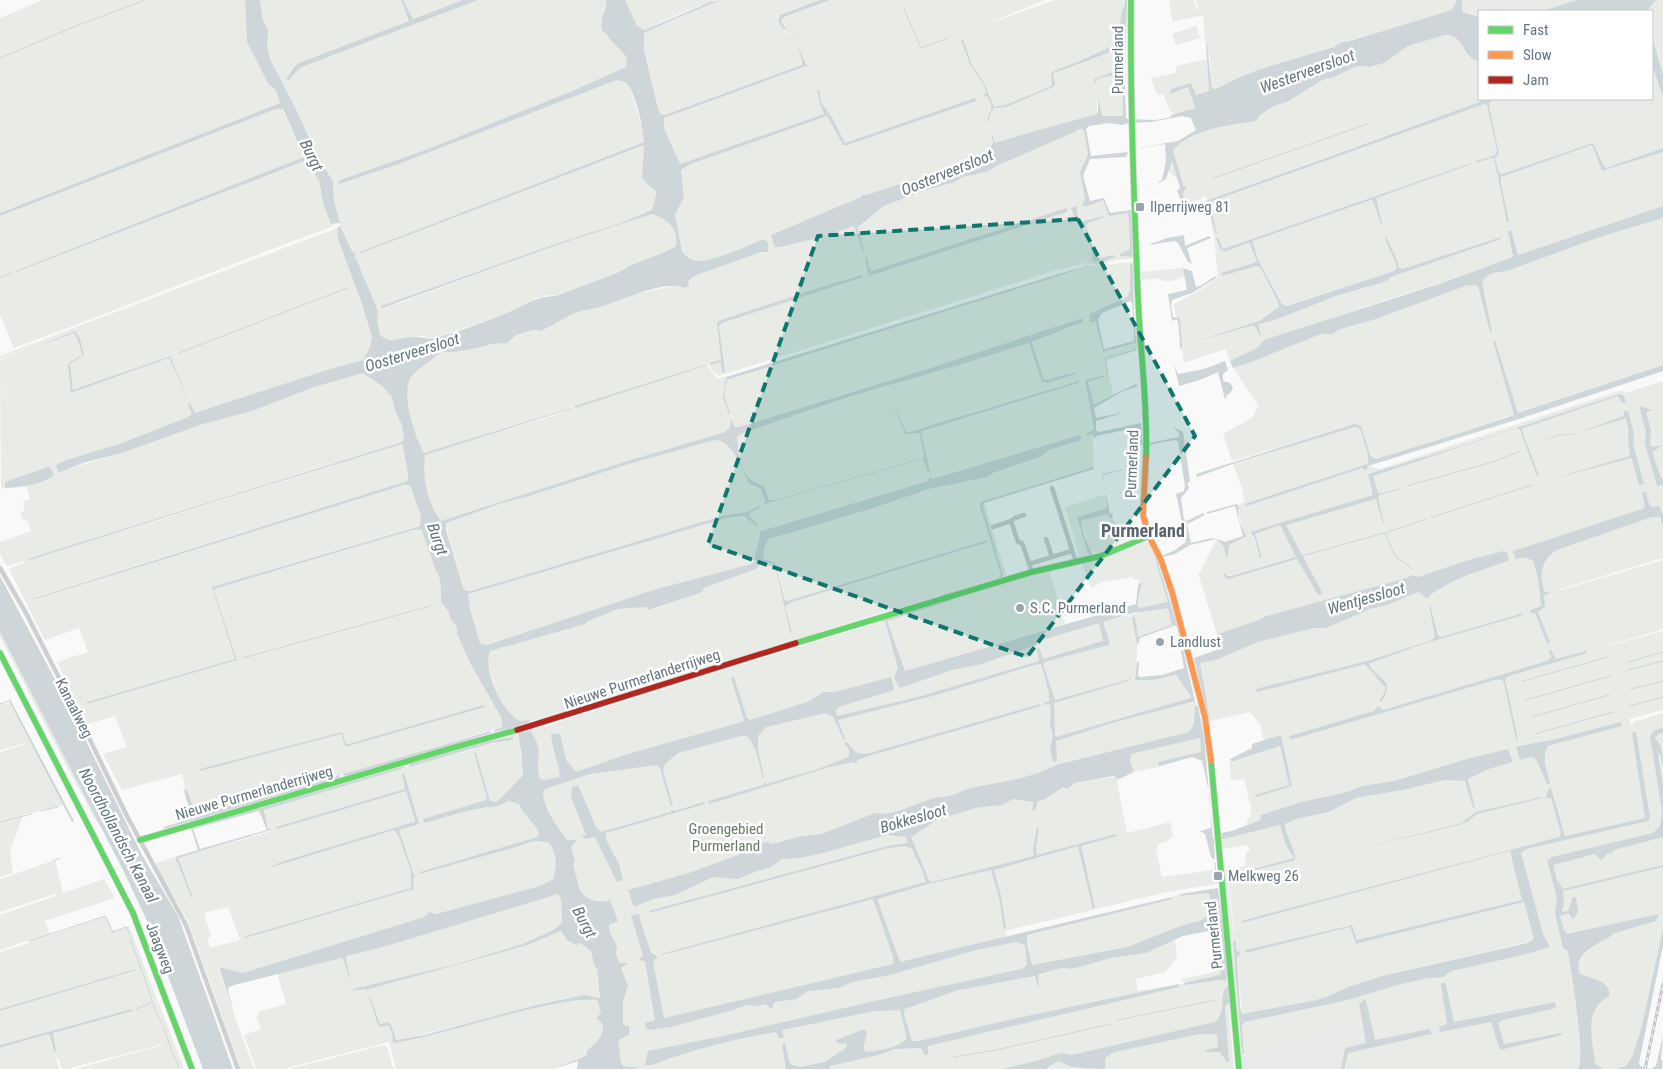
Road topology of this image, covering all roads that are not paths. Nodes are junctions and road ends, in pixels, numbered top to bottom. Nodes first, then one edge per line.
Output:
1 (1131, 0) edge
2 (1052, 488) dead end
3 (1024, 515) dead end
4 (1011, 522) junction
5 (993, 527) dead end
6 (1149, 536) junction
7 (1046, 539) dead end
8 (1072, 551) junction
9 (1052, 557) junction
10 (1076, 562) junction
11 (1029, 564) junction
12 (0, 568) edge
13 (1032, 572) junction
14 (0, 653) edge
15 (140, 840) junction
16 (192, 1069) edge
17 (238, 1069) edge
18 (1239, 1069) edge

1 - 6 street, Purmerland
2 - 8 street
3 - 4 street
4 - 5 street
4 - 11 street
6 - 10 street, Nieuwe Purmerlanderrijweg
6 - 18 street, Purmerland
7 - 9 street
8 - 9 street
8 - 10 street
9 - 11 street
10 - 13 street, Nieuwe Purmerlanderrijweg
11 - 13 street
12 - 15 street, Kanaalweg
13 - 15 street, Nieuwe Purmerlanderrijweg
14 - 16 street, Jaagweg
15 - 17 street, Kanaalweg

